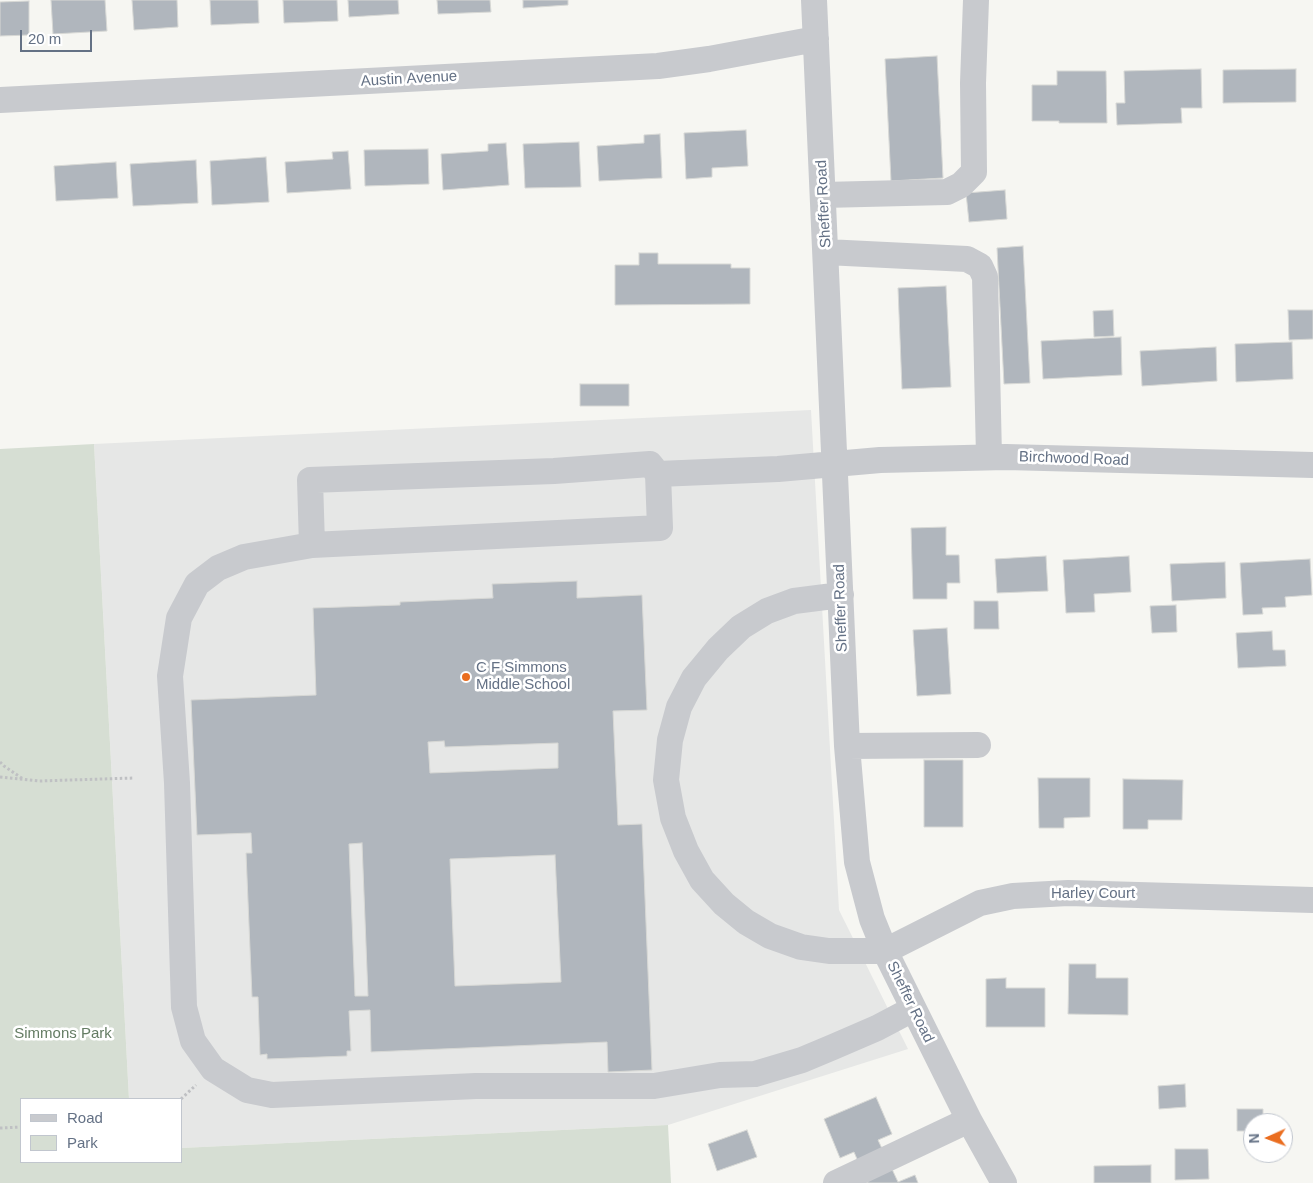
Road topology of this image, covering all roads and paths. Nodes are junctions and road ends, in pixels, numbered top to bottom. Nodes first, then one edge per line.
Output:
1 (814, 0) edge
2 (976, 0) edge
3 (816, 39) junction
4 (0, 100) edge
5 (824, 195) junction
6 (826, 252) junction
7 (989, 457) junction
8 (835, 463) junction
9 (1313, 465) edge
10 (658, 474) junction
11 (312, 545) junction
12 (841, 595) junction
13 (978, 745) dead end
14 (847, 746) junction
15 (0, 762) edge
16 (0, 776) edge
17 (134, 778) dead end
18 (23, 779) junction
19 (1313, 900) edge
20 (885, 951) junction
21 (913, 1009) junction
22 (969, 1120) junction
23 (20, 1127) edge
24 (0, 1128) edge
25 (836, 1183) edge
26 (1004, 1183) edge

1 - 3 street, Sheffer Road
2 - 5 street
3 - 4 street, Austin Avenue
3 - 5 street, Sheffer Road
5 - 6 street, Sheffer Road
6 - 7 street
6 - 8 street, Sheffer Road
7 - 8 street, Birchwood Road
7 - 9 street, Birchwood Road
8 - 10 street, Birchwood Road
8 - 12 street, Sheffer Road
10 - 11 street
10 - 11 street
11 - 21 street
12 - 14 street, Sheffer Road
12 - 20 street
13 - 14 street
14 - 20 street, Sheffer Road
15 - 18 path
16 - 18 path
17 - 18 path
19 - 20 street, Harley Court
20 - 21 street, Sheffer Road
21 - 22 street, Sheffer Road
22 - 25 street
22 - 26 street, Sheffer Road
23 - 24 path

